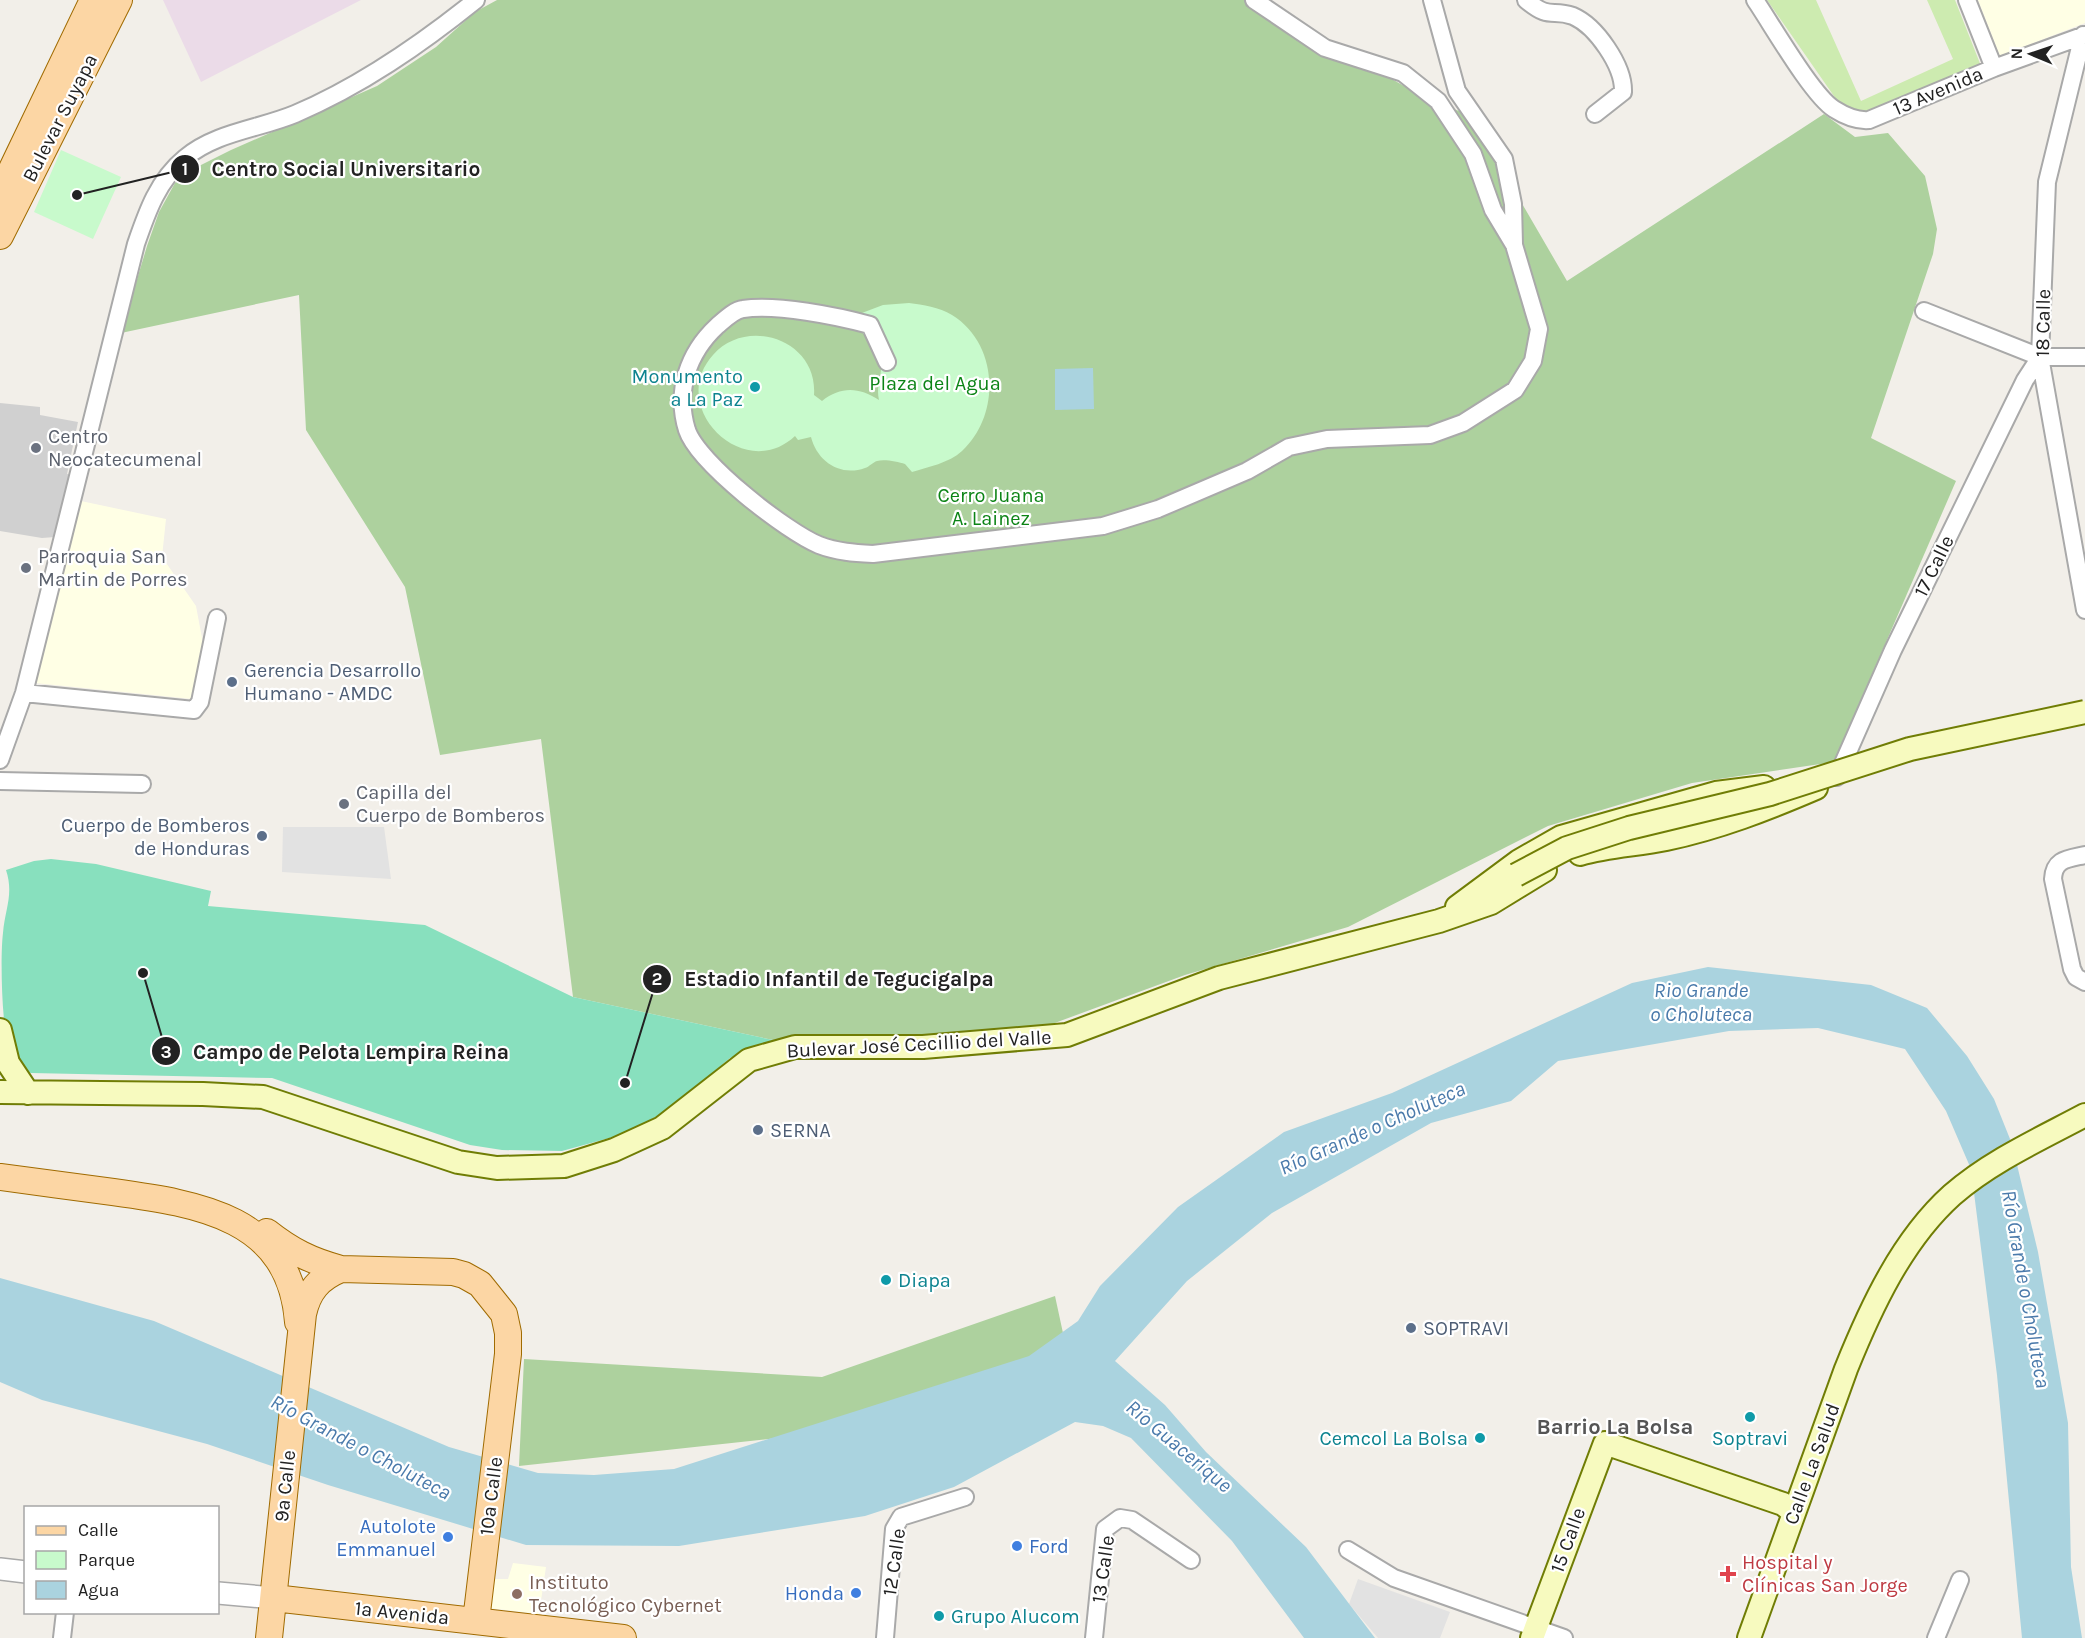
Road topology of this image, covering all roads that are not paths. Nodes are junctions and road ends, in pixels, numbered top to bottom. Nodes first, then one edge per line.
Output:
1 (93, 0) edge
2 (119, 0) edge
3 (476, 0) edge
4 (1254, 0) edge
5 (1432, 0) edge
6 (1526, 0) edge
7 (1755, 0) edge
8 (1967, 0) edge
9 (2084, 35) edge
10 (1994, 68) junction
11 (1595, 114) dead end
12 (0, 194) edge
13 (0, 236) edge
14 (1515, 245) junction
15 (1924, 310) dead end
16 (2040, 357) junction
17 (2085, 357) edge
18 (887, 362) dead end
19 (2085, 610) edge
20 (217, 618) dead end
21 (24, 693) junction
22 (2085, 712) edge
23 (2085, 717) edge
24 (0, 760) edge
25 (1835, 780) junction
26 (0, 781) edge
27 (142, 784) dead end
28 (2085, 855) edge
29 (1482, 888) junction
30 (1439, 921) junction
31 (2085, 982) edge
32 (0, 1030) edge
33 (0, 1092) edge
34 (28, 1093) junction
35 (2085, 1115) edge
36 (0, 1167) edge
37 (0, 1177) edge
38 (341, 1269) junction
39 (299, 1342) junction
40 (965, 1497) dead end
41 (1792, 1506) junction
42 (1348, 1550) dead end
43 (1191, 1560) dead end
44 (0, 1569) edge
45 (24, 1572) edge
46 (1960, 1580) dead end
47 (219, 1593) edge
48 (274, 1598) junction
49 (64, 1614) edge
50 (475, 1630) edge
51 (1534, 1633) edge
52 (62, 1638) edge
53 (269, 1638) edge
54 (622, 1638) edge
55 (885, 1638) edge
56 (1094, 1638) edge
57 (1564, 1638) edge
58 (1749, 1638) edge
59 (1936, 1638) edge

1 - 12 main road, Bulevar Suyapa
2 - 13 main road, Bulevar Suyapa
3 - 21 street
4 - 14 street
5 - 14 street
6 - 11 street
7 - 10 street, 13 Avenida
8 - 10 street
9 - 10 street, 13 Avenida
9 - 16 street, 18 Calle
14 - 18 street
15 - 16 street
16 - 17 street
16 - 19 street, 18 Calle
16 - 25 street, 17 Calle
20 - 21 street
21 - 24 street
22 - 29 main road, bridge
23 - 25 main road, Bulevar José Cecillio del Valle
25 - 29 main road, Bulevar José Cecillio del Valle
25 - 30 main road, Bulevar José Cecillio del Valle
26 - 27 street
28 - 31 street
29 - 30 main road, Bulevar José Cecillio del Valle
30 - 34 main road, Bulevar José Cecillio del Valle
32 - 34 main road
33 - 34 main road, Bulevar José Cecillio del Valle
35 - 41 main road, Calle La Salud
36 - 38 main road, 10a Calle
37 - 39 main road
38 - 39 main road
38 - 50 main road, 10a Calle
39 - 48 main road, 9a Calle
40 - 55 street, 12 Calle
41 - 51 main road, 15 Calle
41 - 58 main road, Calle La Salud
42 - 51 street
43 - 56 street, 13 Calle
44 - 45 street
46 - 59 street
47 - 48 street, 1a Avenida
48 - 50 main road, 1a Avenida
48 - 53 main road, 9a Calle
49 - 52 street
50 - 54 main road, 1a Avenida
51 - 57 street

